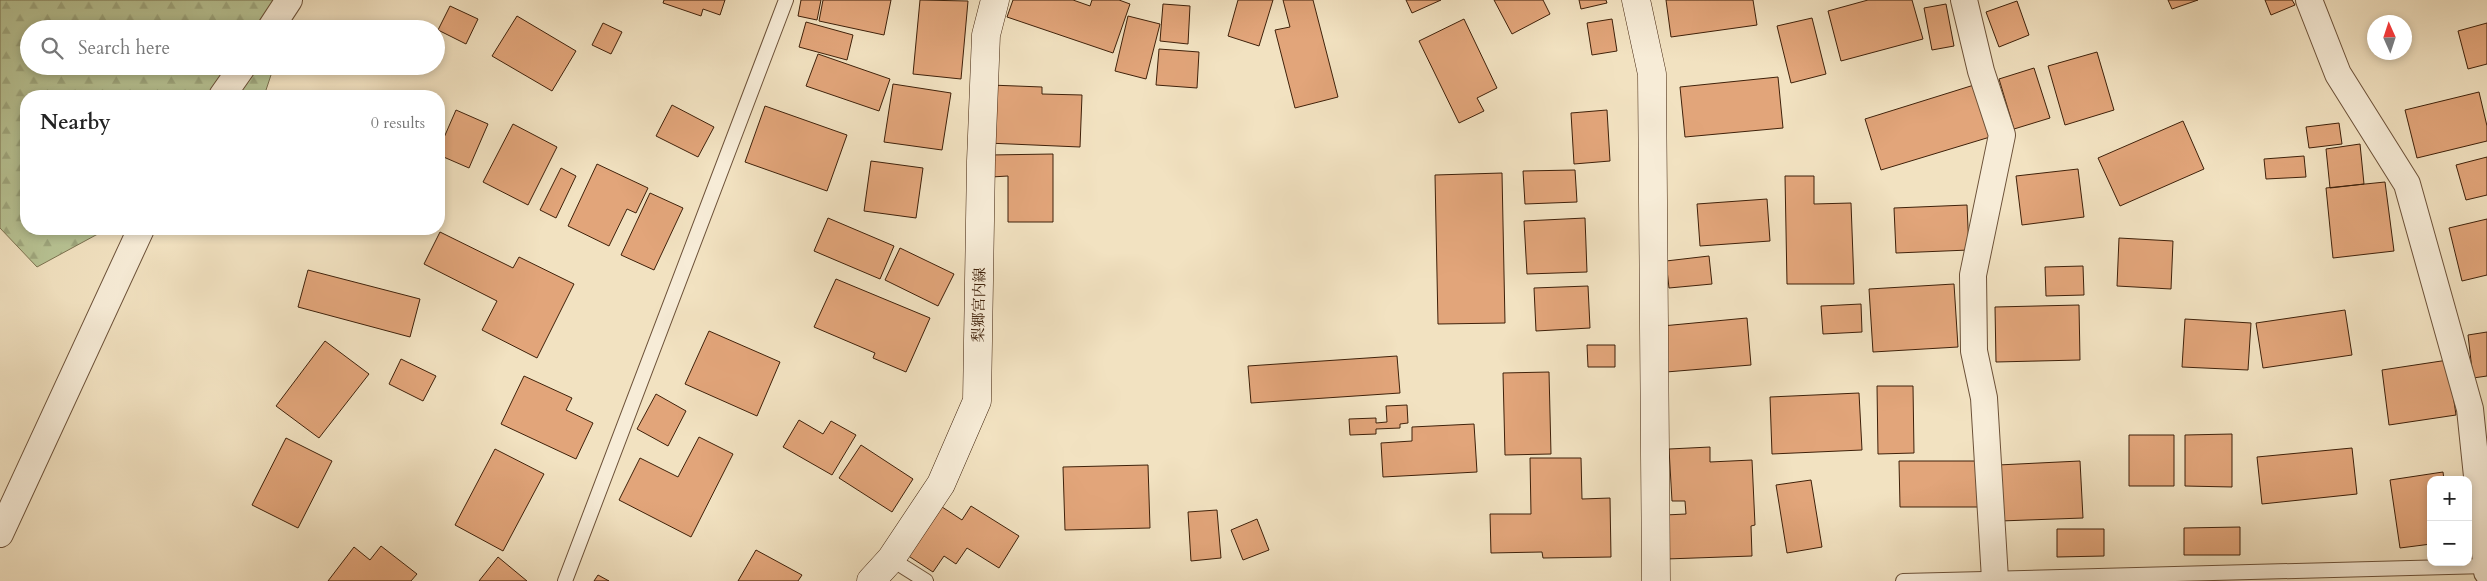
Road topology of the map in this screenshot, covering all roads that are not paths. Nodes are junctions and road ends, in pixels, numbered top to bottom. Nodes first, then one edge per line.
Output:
1 (289, 0) edge
2 (786, 0) edge
3 (995, 0) edge
4 (1636, 0) edge
5 (1964, 0) edge
6 (2310, 0) edge
7 (276, 20) edge
8 (237, 75) edge
9 (226, 90) edge
10 (138, 235) edge
11 (0, 534) edge
12 (892, 558) junction
13 (2487, 566) edge
14 (2487, 572) edge
15 (1996, 580) edge
16 (565, 581) edge
17 (871, 581) edge
18 (926, 581) edge
19 (1656, 581) edge
20 (1903, 581) edge

1 - 7 street
2 - 16 lane
3 - 12 main road, 梨郷宮内線
4 - 19 main road
5 - 15 street
6 - 13 street
8 - 9 street
10 - 11 street
12 - 17 main road, 梨郷宮内線
12 - 18 lane
13 - 14 street
13 - 15 lane
15 - 20 lane

